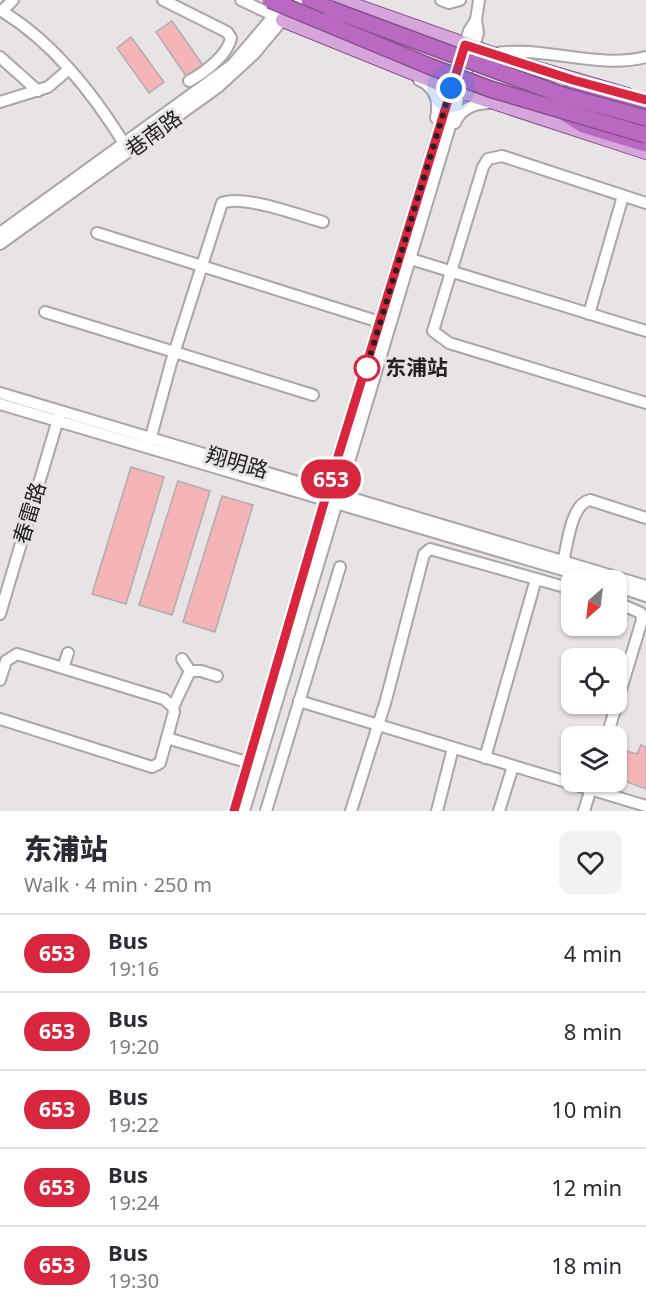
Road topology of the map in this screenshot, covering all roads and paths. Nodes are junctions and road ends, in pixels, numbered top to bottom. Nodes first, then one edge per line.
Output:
1 (13, 0) edge
2 (163, 0) edge
3 (241, 0) edge
4 (270, 0) edge
5 (309, 0) edge
6 (339, 0) edge
7 (441, 0) edge
8 (460, 0) edge
9 (479, 0) edge
10 (293, 2) edge
11 (1, 10) edge
12 (279, 18) junction
13 (469, 47) junction
14 (490, 54) junction
15 (0, 57) edge
16 (646, 57) edge
17 (391, 63) junction
18 (69, 69) junction
19 (189, 81) dead end
20 (456, 90) junction
21 (38, 91) junction
22 (646, 100) edge
23 (0, 102) edge
24 (561, 103) junction
25 (501, 105) junction
26 (646, 107) edge
27 (646, 118) edge
28 (646, 135) edge
29 (646, 144) edge
30 (127, 148) junction
31 (646, 152) edge
32 (426, 187) junction
33 (623, 196) junction
34 (646, 203) edge
35 (324, 222) dead end
36 (0, 233) edge
37 (97, 233) dead end
38 (0, 244) edge
39 (405, 257) junction
40 (202, 266) junction
41 (451, 271) junction
42 (45, 312) dead end
43 (589, 314) junction
44 (385, 324) junction
45 (646, 331) edge
46 (175, 350) junction
47 (0, 393) edge
48 (313, 395) dead end
49 (646, 403) edge
50 (0, 404) edge
51 (59, 417) junction
52 (149, 443) junction
53 (332, 496) junction
54 (646, 518) edge
55 (562, 566) junction
56 (340, 567) dead end
57 (572, 570) edge
58 (536, 579) junction
59 (646, 585) edge
60 (561, 586) edge
61 (627, 590) edge
62 (646, 596) edge
63 (627, 607) edge
64 (0, 615) edge
65 (68, 652) dead end
66 (182, 659) dead end
67 (63, 668) junction
68 (190, 671) junction
69 (217, 676) dead end
70 (0, 680) edge
71 (298, 701) junction
72 (173, 707) junction
73 (0, 720) edge
74 (378, 724) junction
75 (610, 726) edge
76 (167, 738) junction
77 (453, 748) junction
78 (485, 758) junction
79 (253, 764) junction
80 (513, 766) junction
81 (561, 778) edge
82 (590, 792) edge
83 (608, 792) edge
84 (646, 806) edge
85 (234, 811) edge
86 (244, 811) edge
87 (266, 811) edge
88 (351, 811) edge
89 (436, 811) edge
90 (499, 811) edge
91 (584, 811) edge

1 - 11 street
2 - 19 street
3 - 12 street
4 - 24 highway, bridge
5 - 24 highway, bridge
6 - 13 main road
7 - 8 street
9 - 13 street
10 - 12 street, 巷南路
11 - 18 street
12 - 17 main road
12 - 30 street, 巷南路
13 - 14 main road
13 - 20 street
14 - 16 street
14 - 22 main road
15 - 21 street
17 - 20 main road
17 - 32 street
18 - 21 street
18 - 30 street
20 - 25 main road
20 - 32 street
21 - 23 street
24 - 26 highway
24 - 27 highway, bridge
24 - 28 highway, bridge
24 - 29 highway
25 - 31 main road
25 - 32 street
30 - 36 street, 巷南路
30 - 38 street, 巷南路
32 - 39 street
33 - 34 street
33 - 41 street
33 - 43 street
35 - 40 street
37 - 40 street
39 - 41 street
39 - 44 street
40 - 44 street
40 - 46 street
41 - 43 street
41 - 49 street
42 - 46 street
43 - 45 street
44 - 53 street
46 - 48 street
46 - 52 street
47 - 51 street, 翔明路
50 - 51 street, 翔明路
51 - 52 street, 翔明路
51 - 64 street, 春雷路
52 - 53 street, 翔明路
53 - 55 street, 翔明路
53 - 79 street
54 - 55 street
55 - 57 street, 翔明路
55 - 59 street, 翔明路
56 - 71 street
58 - 60 street
58 - 74 street
58 - 78 street
61 - 62 street
63 - 75 street
65 - 67 street
66 - 68 street
67 - 70 street
67 - 72 street
68 - 69 street
68 - 72 street
71 - 74 street
71 - 87 street
72 - 76 street
73 - 76 street
74 - 77 street
74 - 88 street
76 - 79 street
77 - 78 street
77 - 89 street
78 - 80 street
79 - 85 street
79 - 86 street
80 - 81 street
80 - 90 street
82 - 91 street
83 - 84 street

